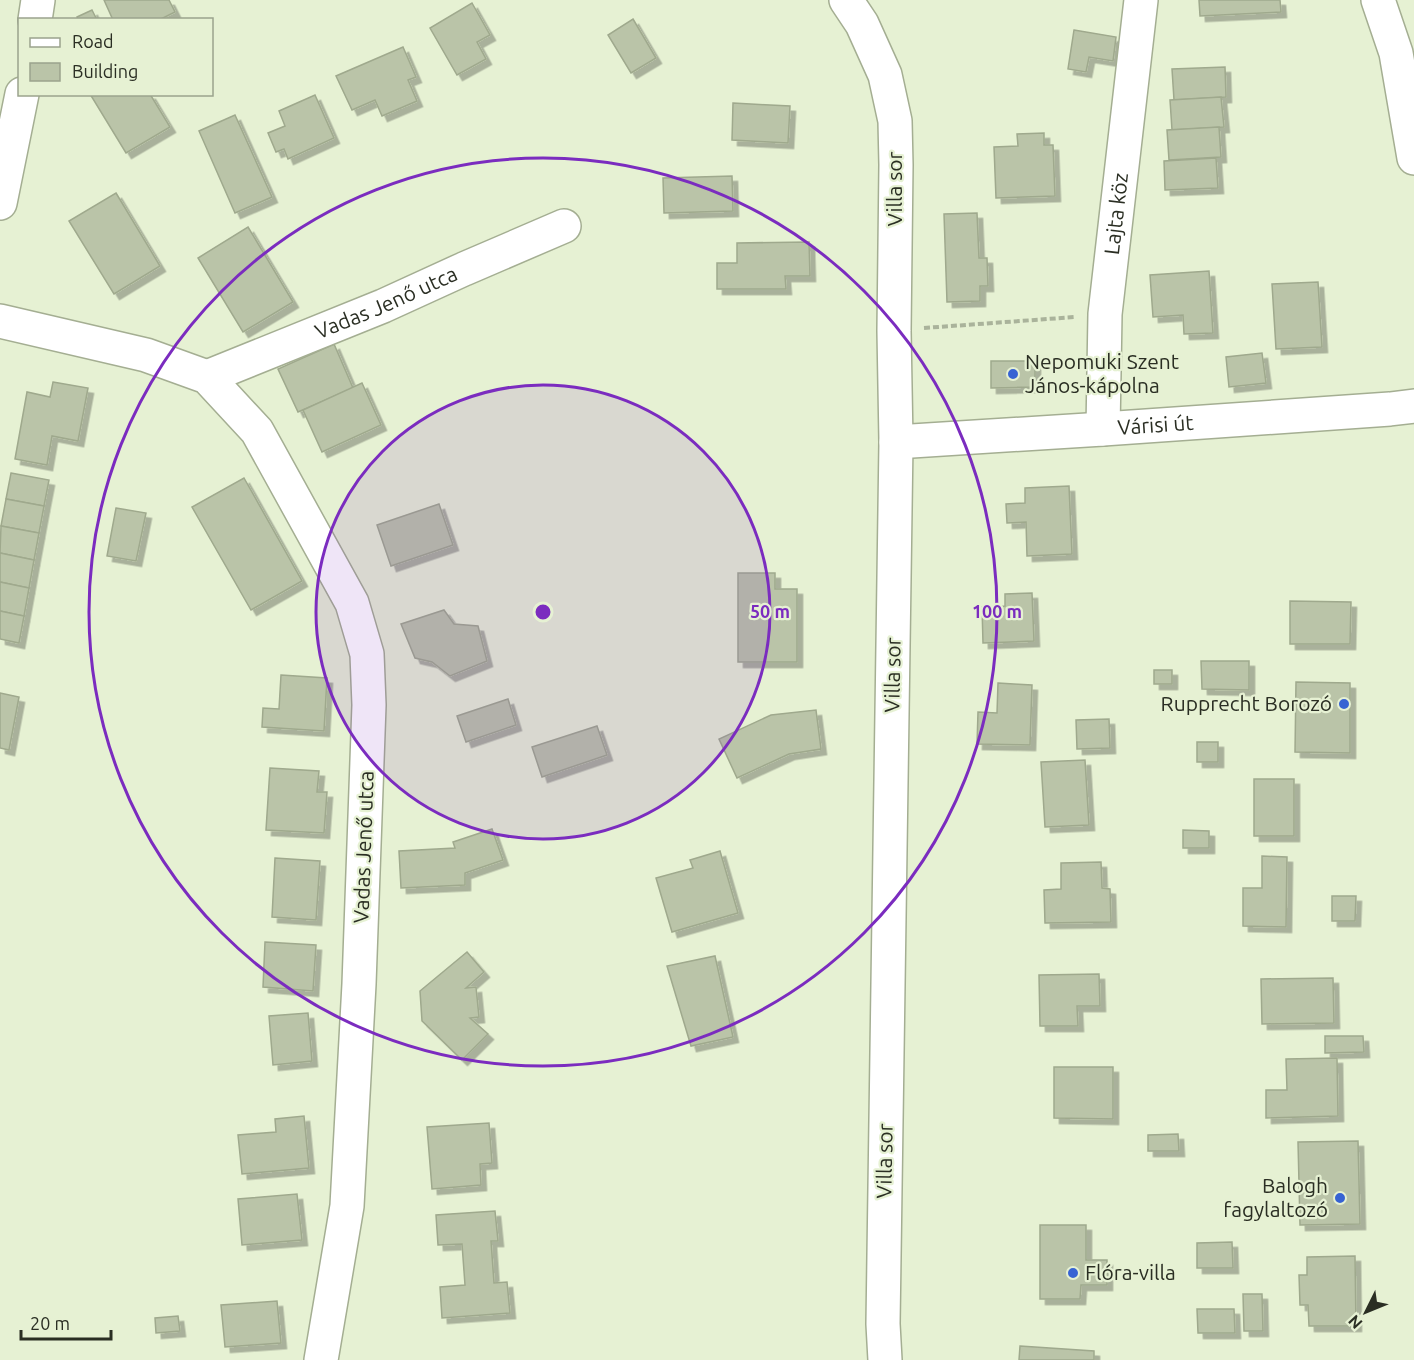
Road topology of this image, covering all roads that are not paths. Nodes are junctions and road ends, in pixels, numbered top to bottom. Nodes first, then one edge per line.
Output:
1 (38, 0) edge
2 (846, 0) edge
3 (1141, 0) edge
4 (1378, 0) edge
5 (35, 18) edge
6 (22, 96) edge
7 (1414, 158) edge
8 (0, 203) edge
9 (564, 226) dead end
10 (0, 321) edge
11 (207, 377) junction
12 (1414, 406) edge
13 (1103, 429) junction
14 (896, 442) junction
15 (321, 1360) edge
16 (885, 1360) edge

1 - 5 street
2 - 14 street, Villa sor
3 - 13 street, Lajta köz
4 - 7 street
6 - 8 street
9 - 11 street, Vadas Jenő utca
10 - 11 street, Vadas Jenő utca
11 - 15 street, Vadas Jenő utca
12 - 13 street, Várisi út
13 - 14 street, Várisi út
14 - 16 street, Villa sor

